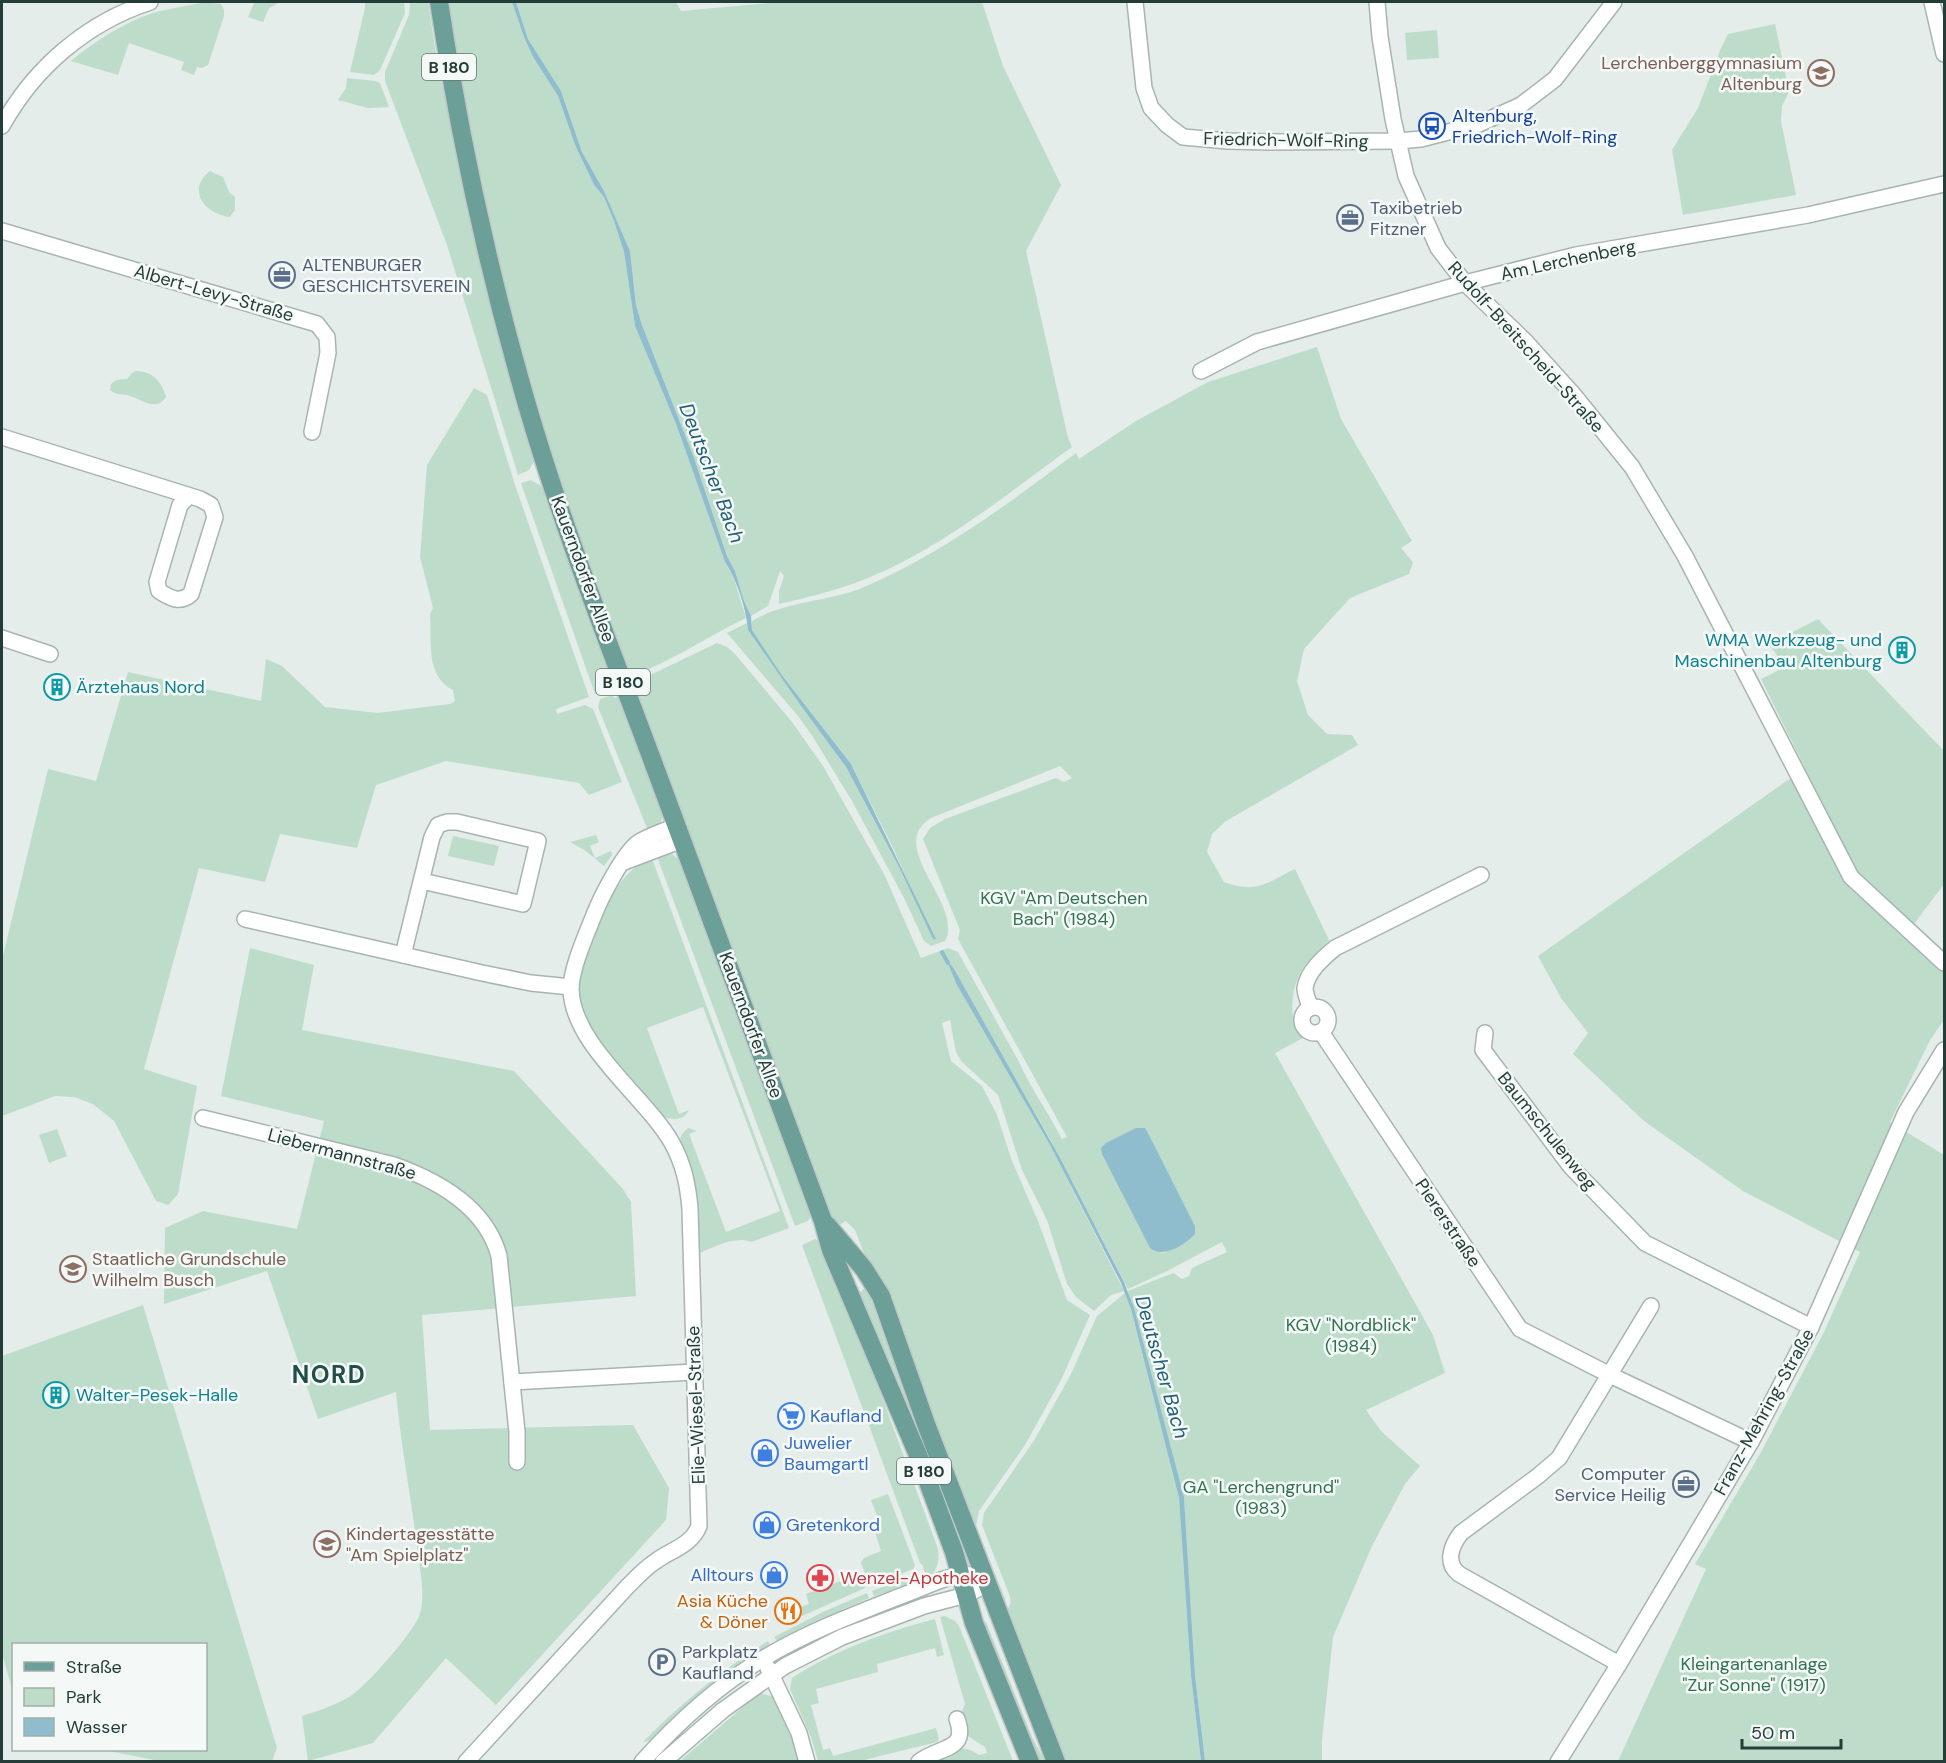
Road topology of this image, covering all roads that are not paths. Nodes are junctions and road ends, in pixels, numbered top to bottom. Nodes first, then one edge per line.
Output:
1 (150, 2) edge
2 (439, 2) edge
3 (1135, 2) edge
4 (1377, 2) edge
5 (1614, 2) edge
6 (1932, 2) edge
7 (1944, 54) edge
8 (2, 126) edge
9 (1398, 141) junction
10 (1944, 184) edge
11 (2, 231) edge
12 (1464, 283) junction
13 (1201, 371) dead end
14 (312, 432) dead end
15 (2, 438) edge
16 (189, 496) junction
17 (2, 638) edge
18 (50, 654) dead end
19 (680, 832) junction
20 (1481, 875) dead end
21 (422, 881) junction
22 (245, 919) dead end
23 (403, 955) junction
24 (1944, 963) edge
25 (571, 987) junction
26 (1485, 1033) dead end
27 (1944, 1050) edge
28 (203, 1118) dead end
29 (824, 1221) junction
30 (1652, 1306) dead end
31 (1811, 1328) junction
32 (694, 1372) junction
33 (1610, 1375) junction
34 (512, 1382) junction
35 (1751, 1442) junction
36 (517, 1462) dead end
37 (960, 1575) junction
38 (984, 1578) junction
39 (966, 1595) junction
40 (763, 1659) junction
41 (1619, 1664) junction
42 (771, 1674) junction
43 (957, 1719) dead end
44 (466, 1761) edge
45 (642, 1761) edge
46 (663, 1761) edge
47 (807, 1761) edge
48 (919, 1761) edge
49 (1030, 1761) edge
50 (1056, 1761) edge
51 (1558, 1761) edge

1 - 8 street
2 - 19 main road, Kauerndorfer Allee / B 180
3 - 9 street, Friedrich-Wolf-Ring
4 - 9 street, Friedrich-Wolf-Ring
5 - 9 street
6 - 7 street
9 - 12 street, Rudolf-Breitscheid-Straße
10 - 12 street, Am Lerchenberg
11 - 14 street, Albert-Levy-Straße
12 - 13 street, Am Lerchenberg
12 - 24 street, Rudolf-Breitscheid-Straße
15 - 16 street
16 - 16 street
17 - 18 street
19 - 25 street, Elie-Wiesel-Straße
19 - 29 main road, Kauerndorfer Allee / B 180
20 - 33 street, Piererstraße
21 - 21 street
21 - 23 street
22 - 23 street
23 - 25 street
25 - 32 street, Elie-Wiesel-Straße
26 - 31 street, Baumschulenweg
27 - 31 street, Franz-Mehring-Straße
28 - 34 street, Liebermannstraße
29 - 37 main road, Kauerndorfer Allee / B 180
29 - 38 main road, Kauerndorfer Allee / B 180
30 - 33 street
31 - 35 street, Franz-Mehring-Straße
32 - 34 street
32 - 44 street, Elie-Wiesel-Straße
33 - 35 street, Piererstraße
33 - 41 street
34 - 36 street, Liebermannstraße
35 - 41 street, Franz-Mehring-Straße
37 - 38 street
37 - 39 main road, Kauerndorfer Allee / B 180
37 - 40 street
38 - 39 street
38 - 50 main road, Kauerndorfer Allee / B 180
39 - 42 street
39 - 49 main road, Kauerndorfer Allee / B 180
40 - 42 street
40 - 45 street
41 - 51 street, Franz-Mehring-Straße
42 - 46 street
42 - 47 street
43 - 48 street

